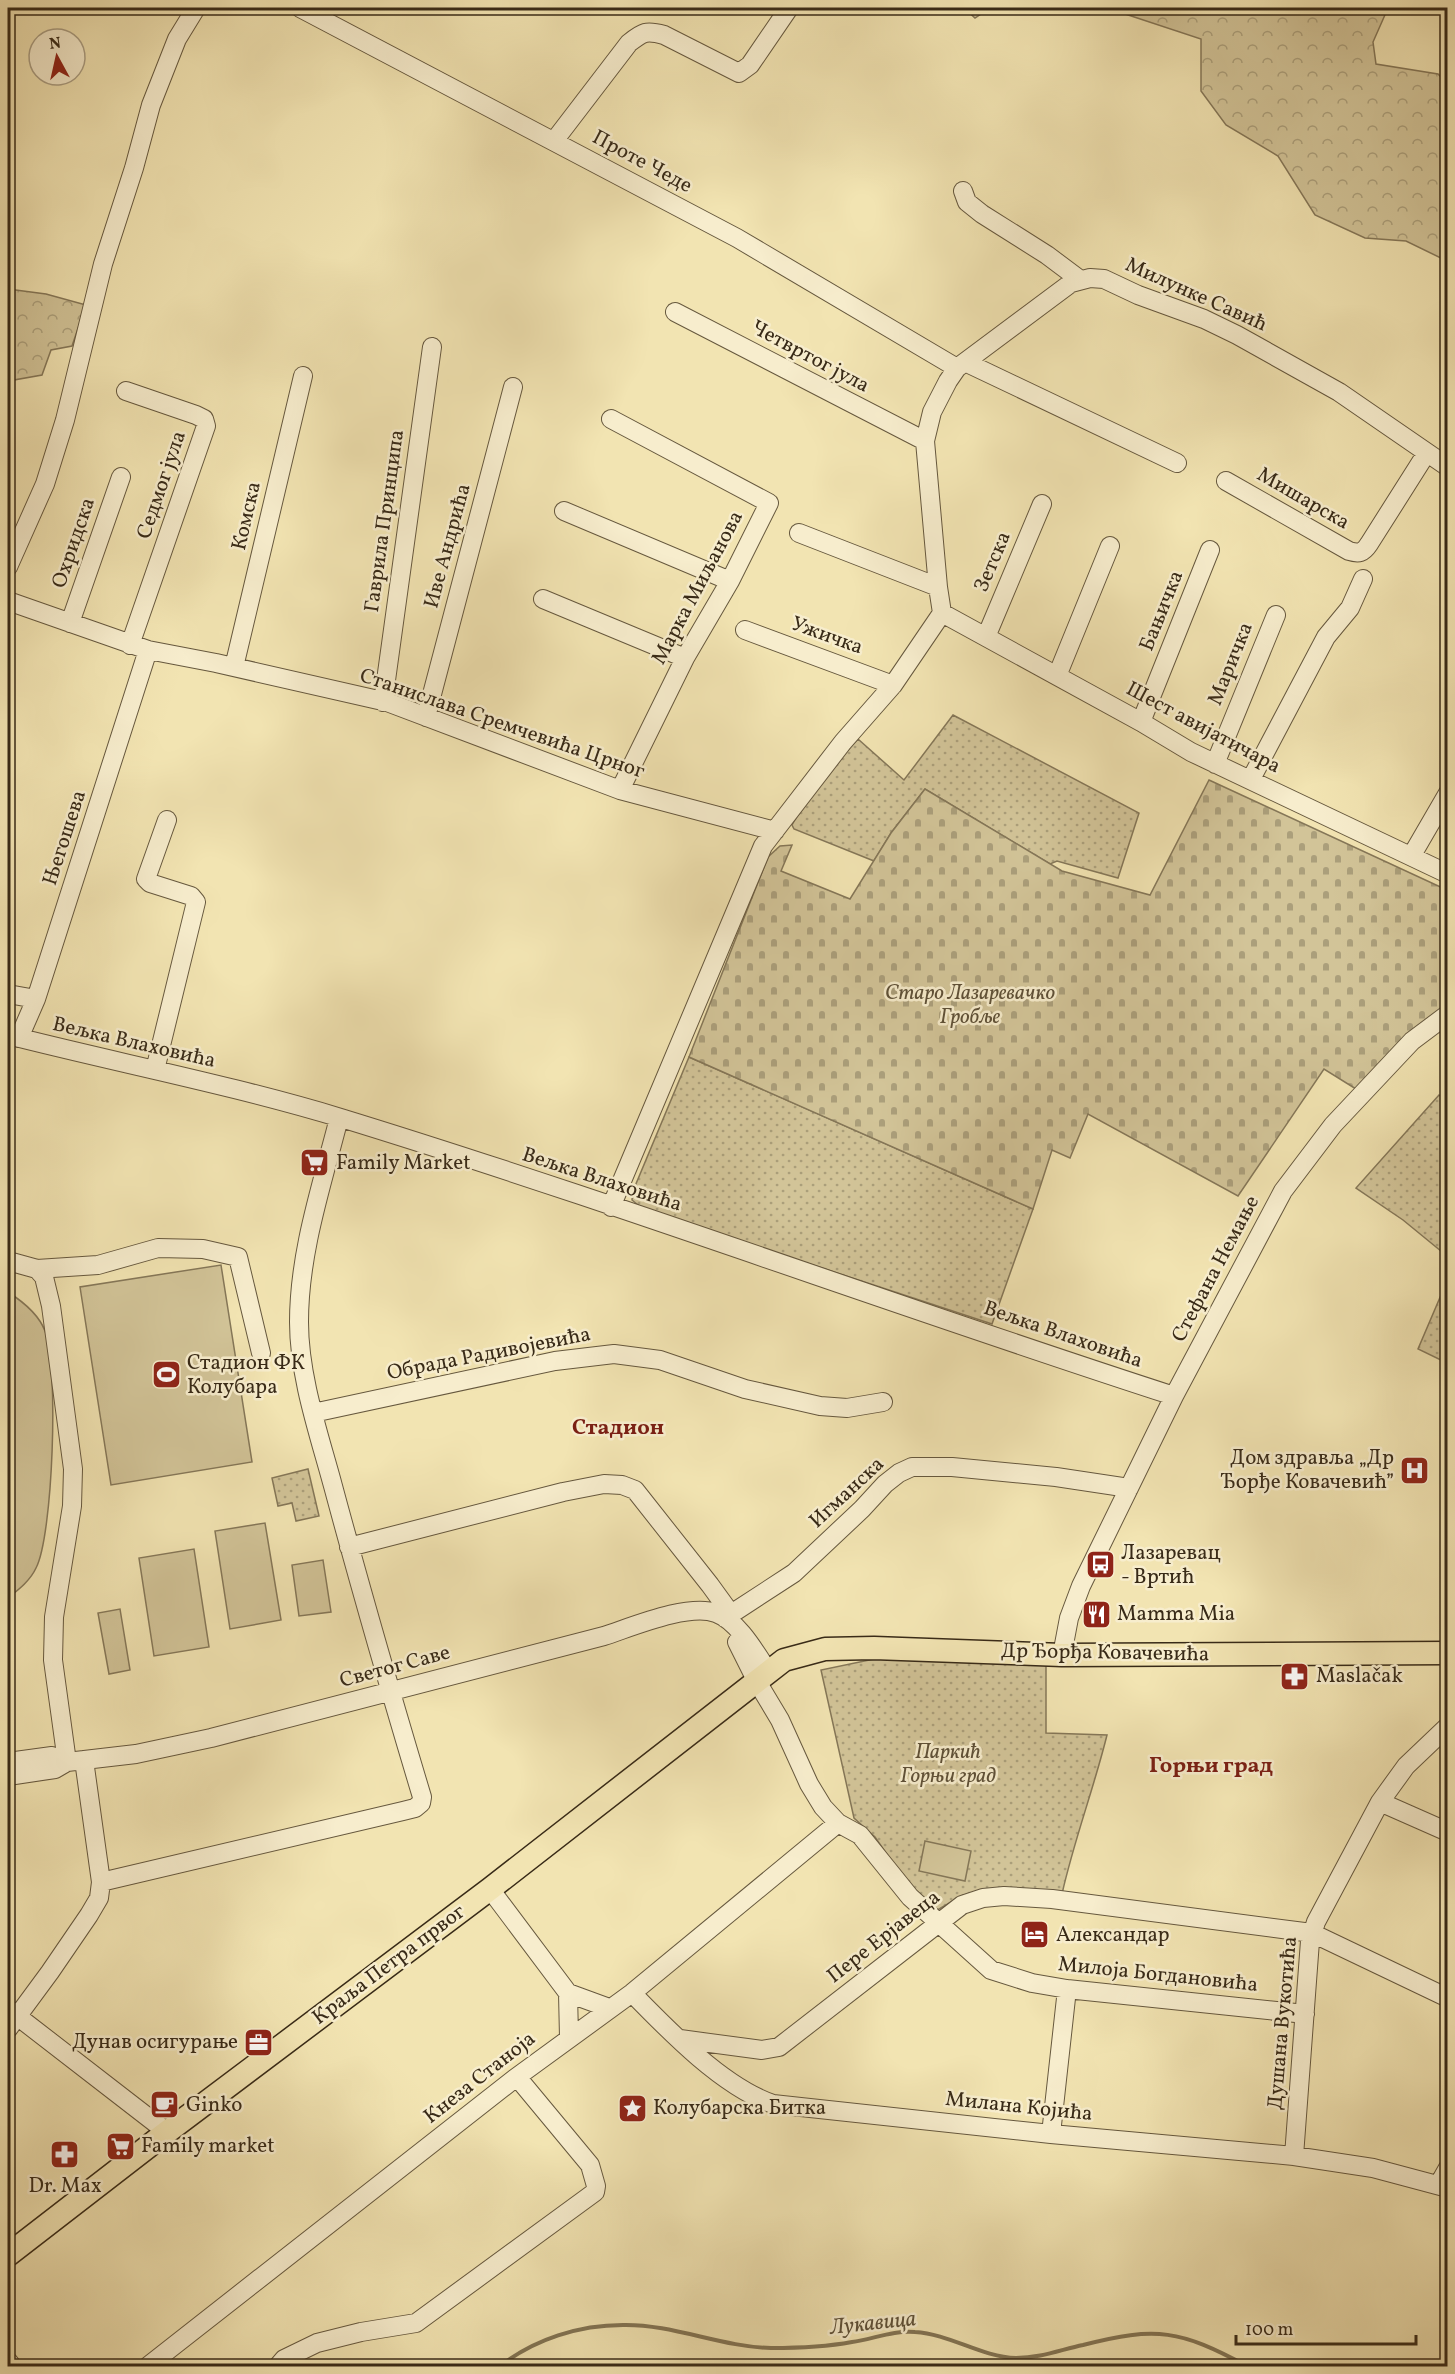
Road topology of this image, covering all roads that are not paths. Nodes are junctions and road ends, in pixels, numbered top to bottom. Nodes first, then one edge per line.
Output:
1 (196, 8) edge
2 (300, 8) edge
3 (789, 8) edge
4 (554, 141) junction
5 (963, 191) dead end
6 (1079, 279) junction
7 (675, 312) dead end
8 (432, 347) dead end
9 (962, 365) junction
10 (303, 376) dead end
11 (513, 387) dead end
12 (126, 391) dead end
13 (611, 419) dead end
14 (925, 441) junction
15 (1426, 454) junction
16 (1177, 463) dead end
17 (1448, 467) edge
18 (121, 477) dead end
19 (1226, 481) dead end
20 (1042, 504) dead end
21 (564, 511) dead end
22 (799, 533) dead end
23 (1110, 546) dead end
24 (1210, 550) dead end
25 (8, 567) edge
26 (1363, 579) dead end
27 (730, 581) junction
28 (938, 587) junction
29 (543, 599) dead end
30 (8, 601) edge
31 (942, 613) junction
32 (1276, 615) dead end
33 (70, 623) junction
34 (745, 630) dead end
35 (986, 637) junction
36 (130, 645) junction
37 (148, 650) junction
38 (685, 658) junction
39 (234, 667) junction
40 (1057, 676) junction
41 (893, 685) junction
42 (383, 702) junction
43 (426, 717) junction
44 (1141, 722) junction
45 (1215, 764) junction
46 (1251, 780) junction
47 (620, 790) junction
48 (1448, 793) edge
49 (167, 820) dead end
50 (775, 831) junction
51 (1412, 855) junction
52 (1448, 874) edge
53 (8, 994) edge
54 (36, 999) junction
55 (1448, 1014) edge
56 (13, 1037) edge
57 (155, 1070) junction
58 (339, 1118) junction
59 (611, 1207) junction
60 (8, 1261) edge
61 (37, 1269) junction
62 (261, 1353) dead end
63 (1174, 1396) junction
64 (883, 1402) dead end
65 (314, 1413) junction
66 (1129, 1488) junction
67 (349, 1547) junction
68 (728, 1619) junction
69 (1448, 1653) edge
70 (1062, 1654) junction
71 (762, 1676) junction
72 (390, 1691) junction
73 (1448, 1726) edge
74 (75, 1761) junction
75 (8, 1762) edge
76 (8, 1776) edge
77 (1380, 1802) junction
78 (838, 1823) junction
79 (1448, 1832) edge
80 (101, 1882) junction
81 (490, 1889) junction
82 (940, 1923) junction
83 (1312, 1933) junction
84 (1068, 1989) junction
85 (568, 1993) junction
86 (632, 1993) junction
87 (1448, 1998) edge
88 (609, 2008) junction
89 (1305, 2014) junction
90 (11, 2018) edge
91 (569, 2037) junction
92 (676, 2038) junction
93 (517, 2078) junction
94 (167, 2132) junction
95 (1051, 2134) junction
96 (1294, 2156) junction
97 (1445, 2180) edge
98 (8, 2255) edge
99 (8, 2361) edge
100 (12, 2367) edge
101 (148, 2367) edge
102 (278, 2367) edge

1 - 25 street
2 - 4 street, Проте Чеде
3 - 4 street
4 - 9 street, Проте Чеде
5 - 6 street
6 - 9 street
6 - 15 street, Милунке Савић
7 - 14 street, Четвртог јула
8 - 42 street, Гаврила Принципа
9 - 14 street
9 - 16 street, Проте Чеде
10 - 39 street, Комска
11 - 43 street, Иве Андрића
12 - 36 street, Седмог јула
13 - 27 street, Марка Миљанова
14 - 28 street
15 - 17 street, Милунке Савић
15 - 19 street, Мишарска
18 - 33 street, Охридска
20 - 35 street, Зетска
21 - 27 street
22 - 28 street
23 - 40 street
24 - 44 street, Бањичка
26 - 46 street
27 - 38 street, Марка Миљанова
28 - 31 street
29 - 38 street
30 - 33 street, Станислава Сремчевића Црног
31 - 35 street, Шест авијатичара
31 - 41 street
32 - 45 street, Маричка
33 - 36 street, Станислава Сремчевића Црног
34 - 41 street, Ужичка
35 - 40 street, Шест авијатичара
36 - 37 street, Станислава Сремчевића Црног
37 - 39 street, Станислава Сремчевића Црног
37 - 54 street, Његошева
38 - 47 street, Марка Миљанова
39 - 42 street, Станислава Сремчевића Црног
40 - 44 street, Шест авијатичара
41 - 50 street
42 - 43 street, Станислава Сремчевића Црног
43 - 47 street, Станислава Сремчевића Црног
44 - 45 street, Шест авијатичара
45 - 46 street, Шест авијатичара
46 - 51 street, Шест авијатичара
47 - 50 street, Станислава Сремчевића Црног
48 - 51 street
49 - 57 street
50 - 59 street
51 - 52 street, Шест авијатичара
53 - 54 street
54 - 56 street, Његошева
55 - 63 street, Стефана Немање
56 - 57 street, Вељка Влаховића
57 - 58 street, Вељка Влаховића
58 - 59 street, Вељка Влаховића
58 - 65 street
59 - 63 street, Вељка Влаховића
60 - 61 street
61 - 62 street
61 - 74 street
63 - 66 street, Стефана Немање
64 - 65 street, Обрада Радивојевића
65 - 67 street
66 - 68 street, Игманска
66 - 70 street, Стефана Немање
67 - 68 street, Милоја Богдановића
67 - 72 street
68 - 71 street, Милоја Богдановића
68 - 72 street, Светог Саве
69 - 70 main road, Др Ђорђа Ковачевића
70 - 71 main road, Др Ђорђа Ковачевића
71 - 78 street, Милоја Богдановића
71 - 81 main road, Краља Петра првог
72 - 74 street, Светог Саве
72 - 80 street
73 - 77 street, Душана Вукотића
74 - 75 street, Светог Саве
74 - 76 street, Светог Саве
74 - 80 street
77 - 79 street
77 - 83 street, Душана Вукотића
78 - 82 street, Милоја Богдановића
78 - 86 street, Кнеза Станоја
80 - 90 street
81 - 85 street
81 - 94 main road, Краља Петра првог
82 - 83 street, Пере Ерјавеца
82 - 84 street, Милоја Богдановића
82 - 92 street, Пере Ерјавеца
83 - 87 street, Пере Ерјавеца
83 - 89 street, Душана Вукотића
84 - 89 street, Милоја Богдановића
84 - 95 street
85 - 88 street
85 - 91 street
86 - 88 street, Кнеза Станоја
86 - 92 street, Милана Којића
88 - 91 street, Кнеза Станоја
89 - 96 street, Душана Вукотића
90 - 94 street
91 - 93 street, Кнеза Станоја
92 - 95 street, Милана Којића
93 - 101 street, Кнеза Станоја
93 - 102 street
94 - 98 main road, Краља Петра првог
95 - 96 street, Милана Којића
96 - 97 street, Милана Којића
99 - 100 street

